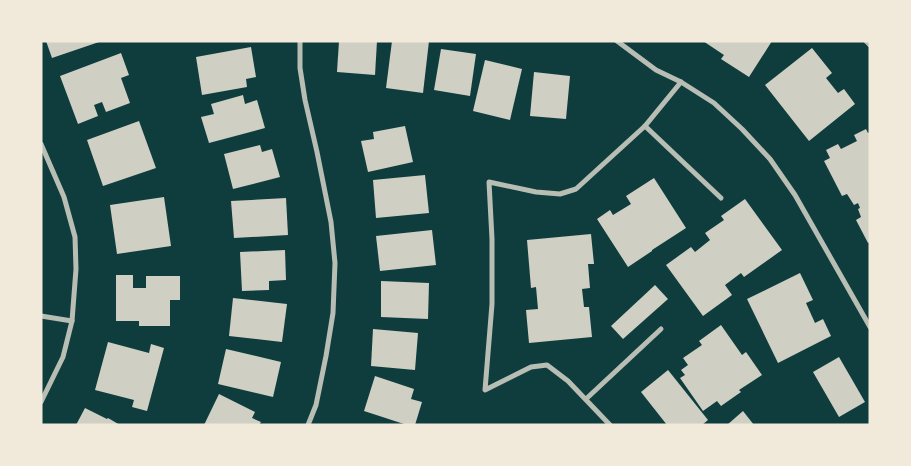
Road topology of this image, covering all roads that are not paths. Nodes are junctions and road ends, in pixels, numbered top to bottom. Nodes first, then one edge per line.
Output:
1 (300, 41) edge
2 (616, 41) edge
3 (866, 41) edge
4 (870, 46) edge
5 (681, 82) junction
6 (645, 126) junction
7 (41, 144) edge
8 (721, 198) dead end
9 (41, 316) edge
10 (72, 321) junction
11 (870, 326) edge
12 (661, 329) dead end
13 (586, 399) junction
14 (41, 402) edge
15 (308, 425) edge
16 (610, 425) edge

1 - 15 street
2 - 5 street
3 - 4 street
5 - 6 street
5 - 11 street
6 - 8 street
6 - 13 street
7 - 10 street
9 - 10 street
10 - 14 street
12 - 13 street
13 - 16 street

